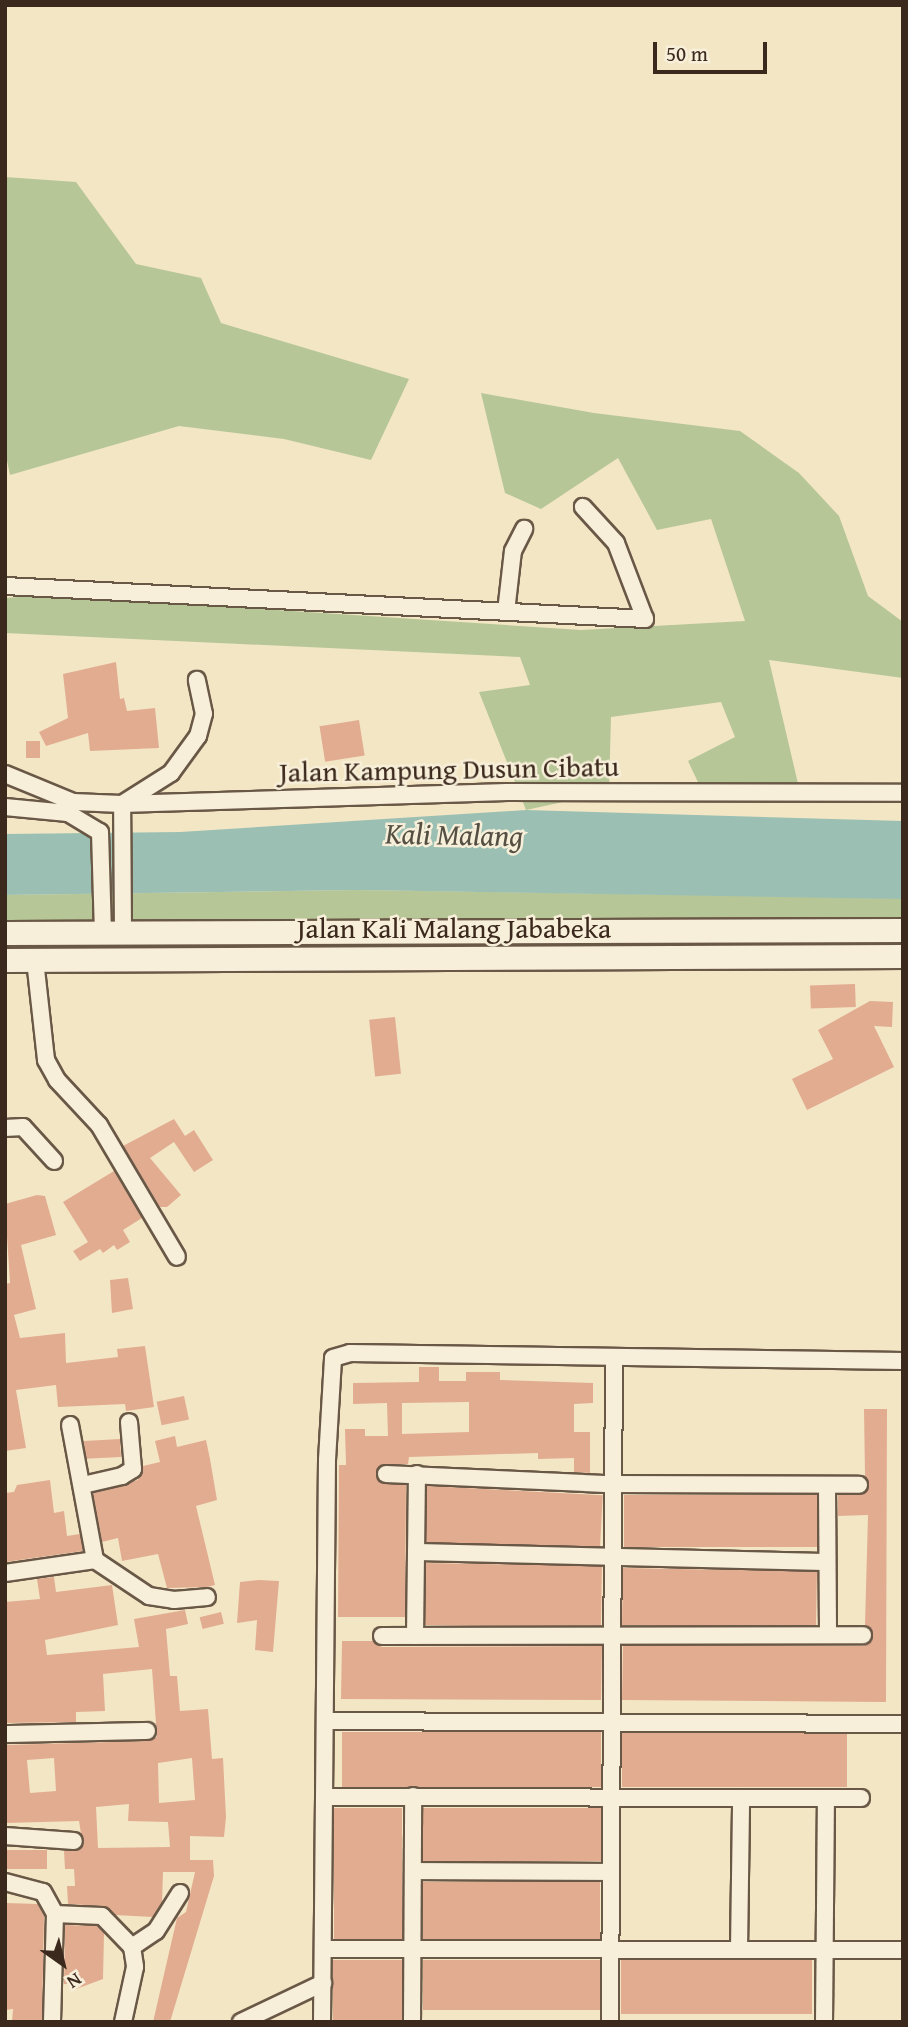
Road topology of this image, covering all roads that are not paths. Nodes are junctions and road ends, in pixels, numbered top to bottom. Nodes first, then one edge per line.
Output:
1 (583, 507) dead end
2 (524, 529) dead end
3 (5, 586) edge
4 (506, 612) junction
5 (197, 680) dead end
6 (5, 774) edge
7 (903, 793) edge
8 (122, 804) junction
9 (5, 807) edge
10 (71, 807) junction
11 (117, 927) junction
12 (903, 930) edge
13 (5, 933) edge
14 (903, 956) edge
15 (5, 960) edge
16 (35, 960) junction
17 (5, 1128) edge
18 (54, 1161) dead end
19 (177, 1257) dead end
20 (614, 1357) junction
21 (903, 1361) edge
22 (129, 1422) dead end
23 (70, 1424) dead end
24 (386, 1474) dead end
25 (417, 1474) junction
26 (610, 1484) junction
27 (83, 1485) junction
28 (859, 1485) dead end
29 (827, 1486) junction
30 (416, 1552) junction
31 (612, 1558) junction
32 (95, 1560) junction
33 (826, 1562) junction
34 (5, 1573) edge
35 (207, 1597) dead end
36 (612, 1635) junction
37 (828, 1635) junction
38 (863, 1635) dead end
39 (382, 1636) dead end
40 (415, 1636) junction
41 (327, 1721) junction
42 (612, 1723) junction
43 (903, 1724) edge
44 (147, 1731) dead end
45 (5, 1734) edge
46 (413, 1796) junction
47 (326, 1797) junction
48 (611, 1798) junction
49 (741, 1798) junction
50 (826, 1798) junction
51 (861, 1798) dead end
52 (5, 1836) edge
53 (74, 1841) dead end
54 (413, 1871) junction
55 (611, 1872) junction
56 (5, 1882) edge
57 (180, 1893) dead end
58 (55, 1914) junction
59 (132, 1947) junction
60 (323, 1949) junction
61 (413, 1950) junction
62 (610, 1950) junction
63 (739, 1950) junction
64 (825, 1950) junction
65 (903, 1950) edge
66 (323, 1983) junction
67 (52, 2022) edge
68 (123, 2022) edge
69 (241, 2022) edge
70 (322, 2022) edge
71 (412, 2022) edge
72 (610, 2022) edge
73 (824, 2022) edge

1 - 4 street
2 - 4 street
3 - 4 street
5 - 8 street
6 - 10 street
7 - 8 street, Jalan Kampung Dusun Cibatu
8 - 10 street, Jalan Kampung Dusun Cibatu
8 - 11 street
9 - 10 street, Jalan Kampung Dusun Cibatu
10 - 11 street
11 - 12 main road, Jalan Kali Malang Jababeka
11 - 13 main road, Jalan Kali Malang Jababeka
14 - 16 main road, Jalan Kali Malang Jababeka
15 - 16 main road, Jalan Kali Malang Jababeka
16 - 19 street
17 - 18 street
20 - 21 street
20 - 26 street
20 - 41 street
22 - 27 street
23 - 27 street
24 - 25 street
25 - 26 street
25 - 30 street
26 - 29 street
26 - 31 street
27 - 32 street
28 - 29 street
29 - 33 street
30 - 31 street
30 - 40 street
31 - 33 street
31 - 36 street
32 - 34 street
32 - 35 street
33 - 37 street
36 - 37 street
36 - 40 street
36 - 42 street
37 - 38 street
39 - 40 street
41 - 42 street
41 - 47 street
42 - 43 street
42 - 48 street
44 - 45 street
46 - 47 street
46 - 48 street
46 - 54 street
47 - 60 street
48 - 49 street
48 - 55 street
49 - 50 street
49 - 63 street
50 - 51 street
50 - 64 street
52 - 53 street
54 - 55 street
54 - 61 street
55 - 62 street
56 - 58 street
57 - 59 street
58 - 59 street
58 - 67 street
59 - 68 street
60 - 61 street
60 - 66 street
61 - 62 street
61 - 71 street
62 - 63 street
62 - 72 street
63 - 64 street
64 - 65 street
64 - 73 street
66 - 69 street
66 - 70 street

